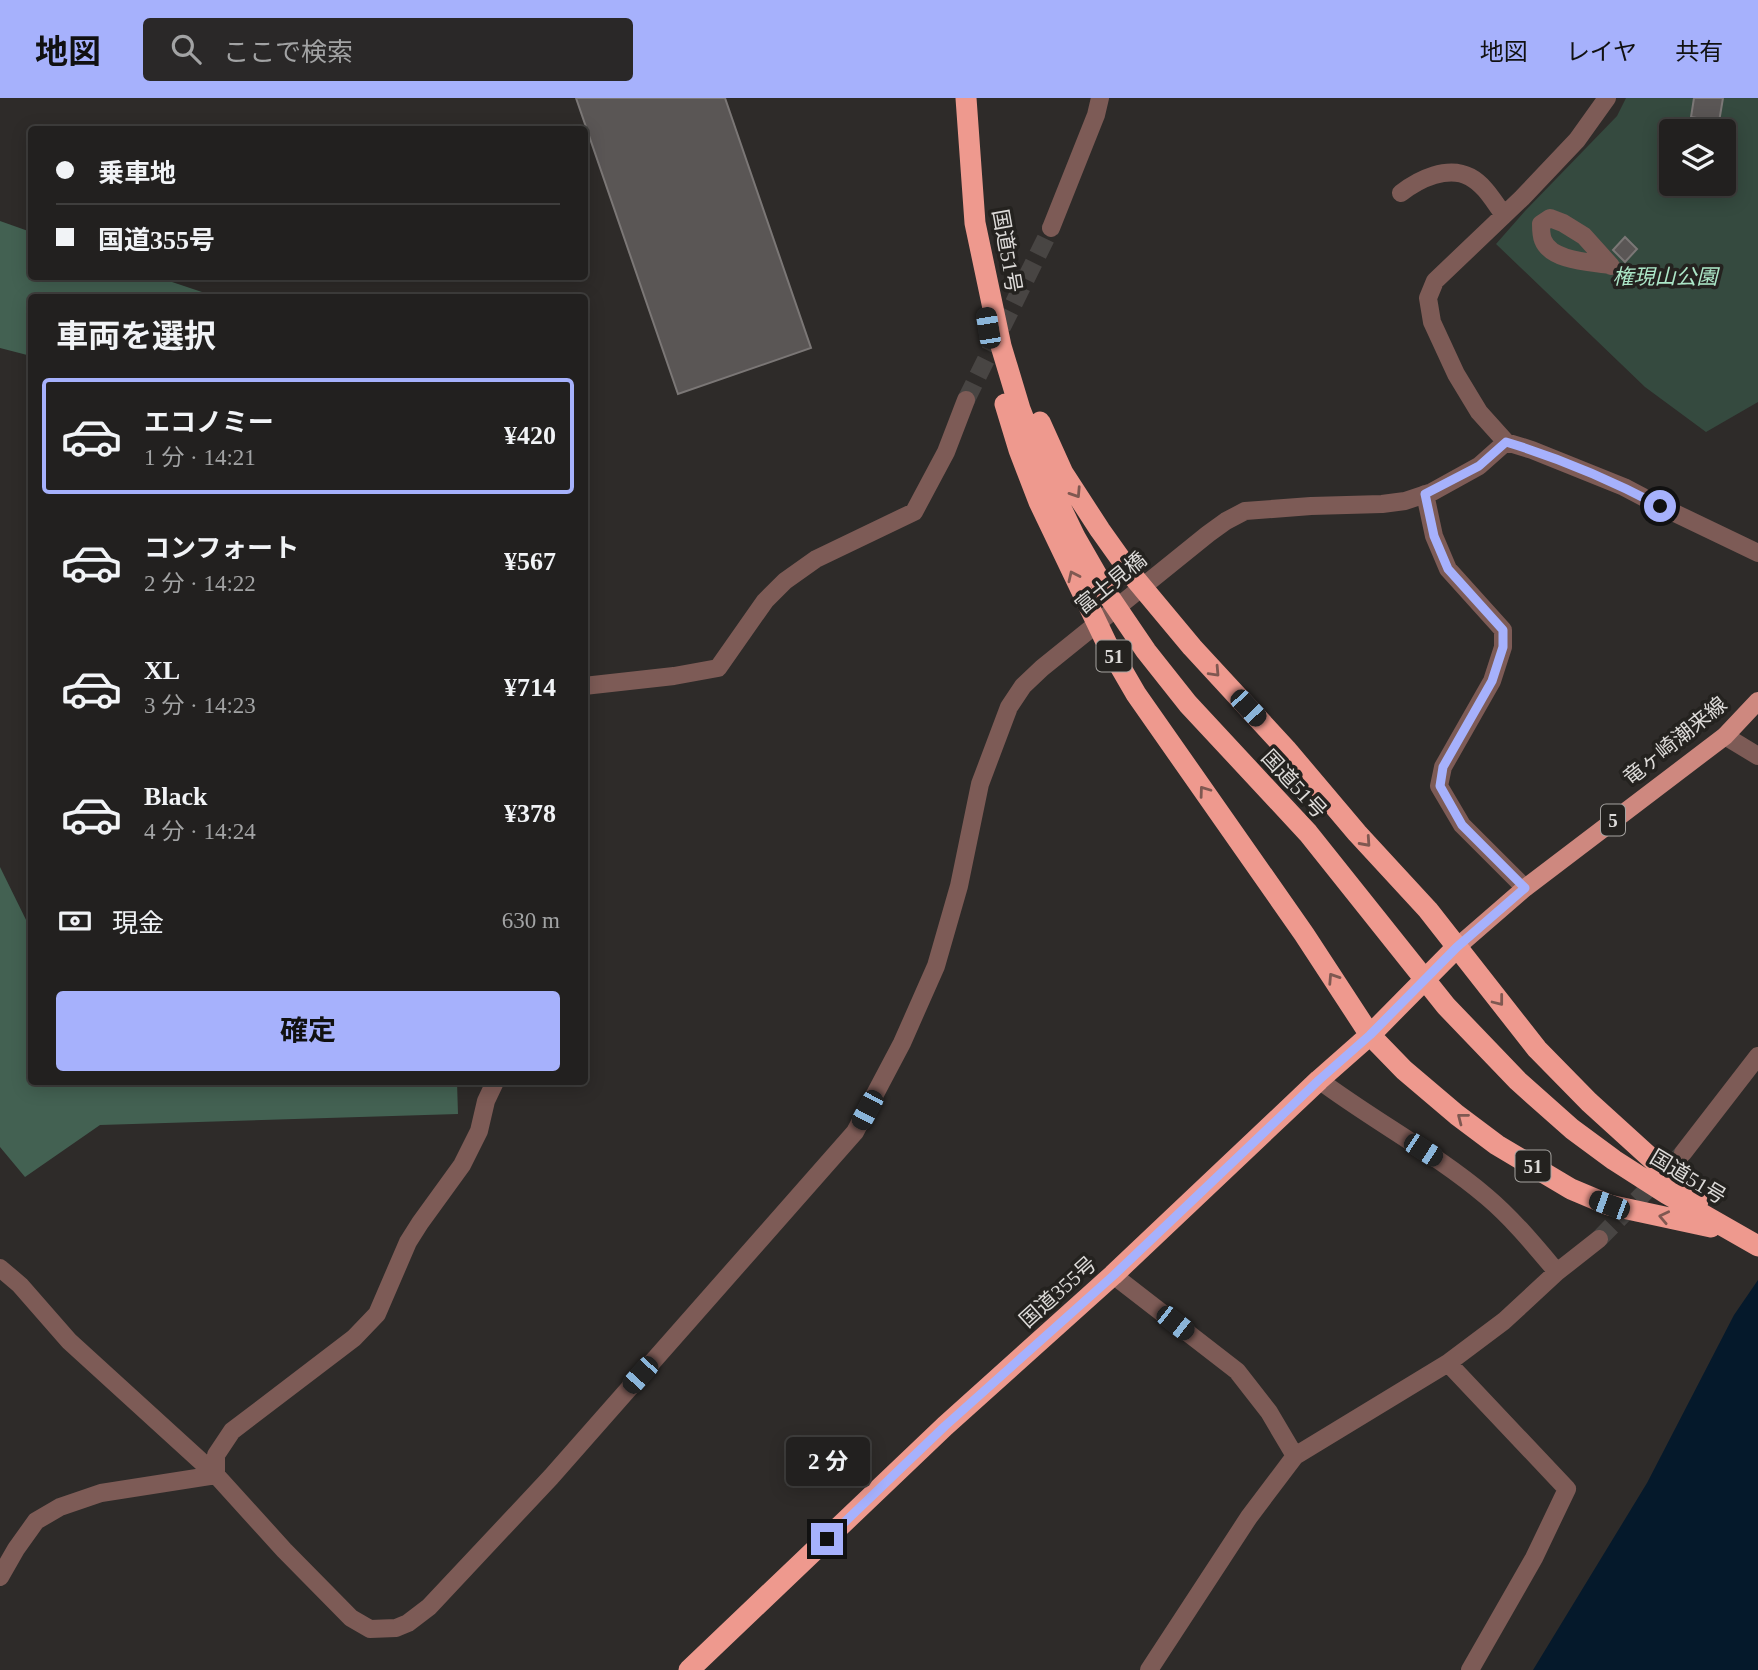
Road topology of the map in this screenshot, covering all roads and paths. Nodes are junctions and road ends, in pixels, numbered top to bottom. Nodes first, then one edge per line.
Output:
1 (966, 98) edge
2 (1100, 98) edge
3 (1607, 98) edge
4 (1401, 192) dead end
5 (1522, 198) junction
6 (1504, 215) junction
7 (975, 223) junction
8 (1541, 223) junction
9 (1051, 228) tunnel mouth
10 (966, 400) tunnel mouth
11 (1506, 442) junction
12 (1425, 494) junction
13 (1758, 553) edge
14 (588, 686) edge
15 (1758, 701) edge
16 (1725, 736) junction
17 (1758, 756) edge
18 (1525, 888) junction
19 (1457, 947) junction
20 (1370, 1035) junction
21 (1758, 1056) edge
22 (1319, 1080) junction
23 (494, 1085) edge
24 (1683, 1153) tunnel mouth
25 (1735, 1233) junction
26 (1599, 1239) tunnel mouth
27 (1758, 1246) edge
28 (0, 1268) edge
29 (1557, 1272) junction
30 (1114, 1275) junction
31 (1448, 1363) junction
32 (1296, 1456) junction
33 (216, 1475) junction
34 (0, 1577) edge
35 (689, 1670) edge
36 (1149, 1670) edge
37 (1469, 1670) edge

1 - 7 highway, 国道51号 / 51
2 - 9 street
3 - 5 street
4 - 6 street
5 - 6 street
5 - 8 street
6 - 11 street
7 -> 19 highway, 51
20 -> 7 highway, 51
7 - 25 highway, 国道51号 / 51
8 - 8 street
10 - 14 street
11 - 12 street, 富士見橋
11 - 13 street
12 - 18 street
12 - 33 street, 富士見橋
15 - 16 main road, 竜ヶ崎潮来線 / 5
16 - 17 street
16 - 18 main road, 竜ヶ崎潮来線 / 5
18 - 19 main road, 竜ヶ崎潮来線 / 5
19 - 20 highway, 国道355号
19 -> 25 highway, 51
20 - 22 highway, 国道355号
25 -> 20 highway, 51
21 - 24 street
22 - 29 street
22 - 30 highway, 国道355号
23 - 33 street
25 - 27 highway, 国道51号 / 51
26 - 29 street
28 - 33 street, 富士見橋
29 - 31 street
30 - 32 street
30 - 35 highway, 国道355号
31 - 32 street
31 - 37 street
32 - 36 street
33 - 34 street

